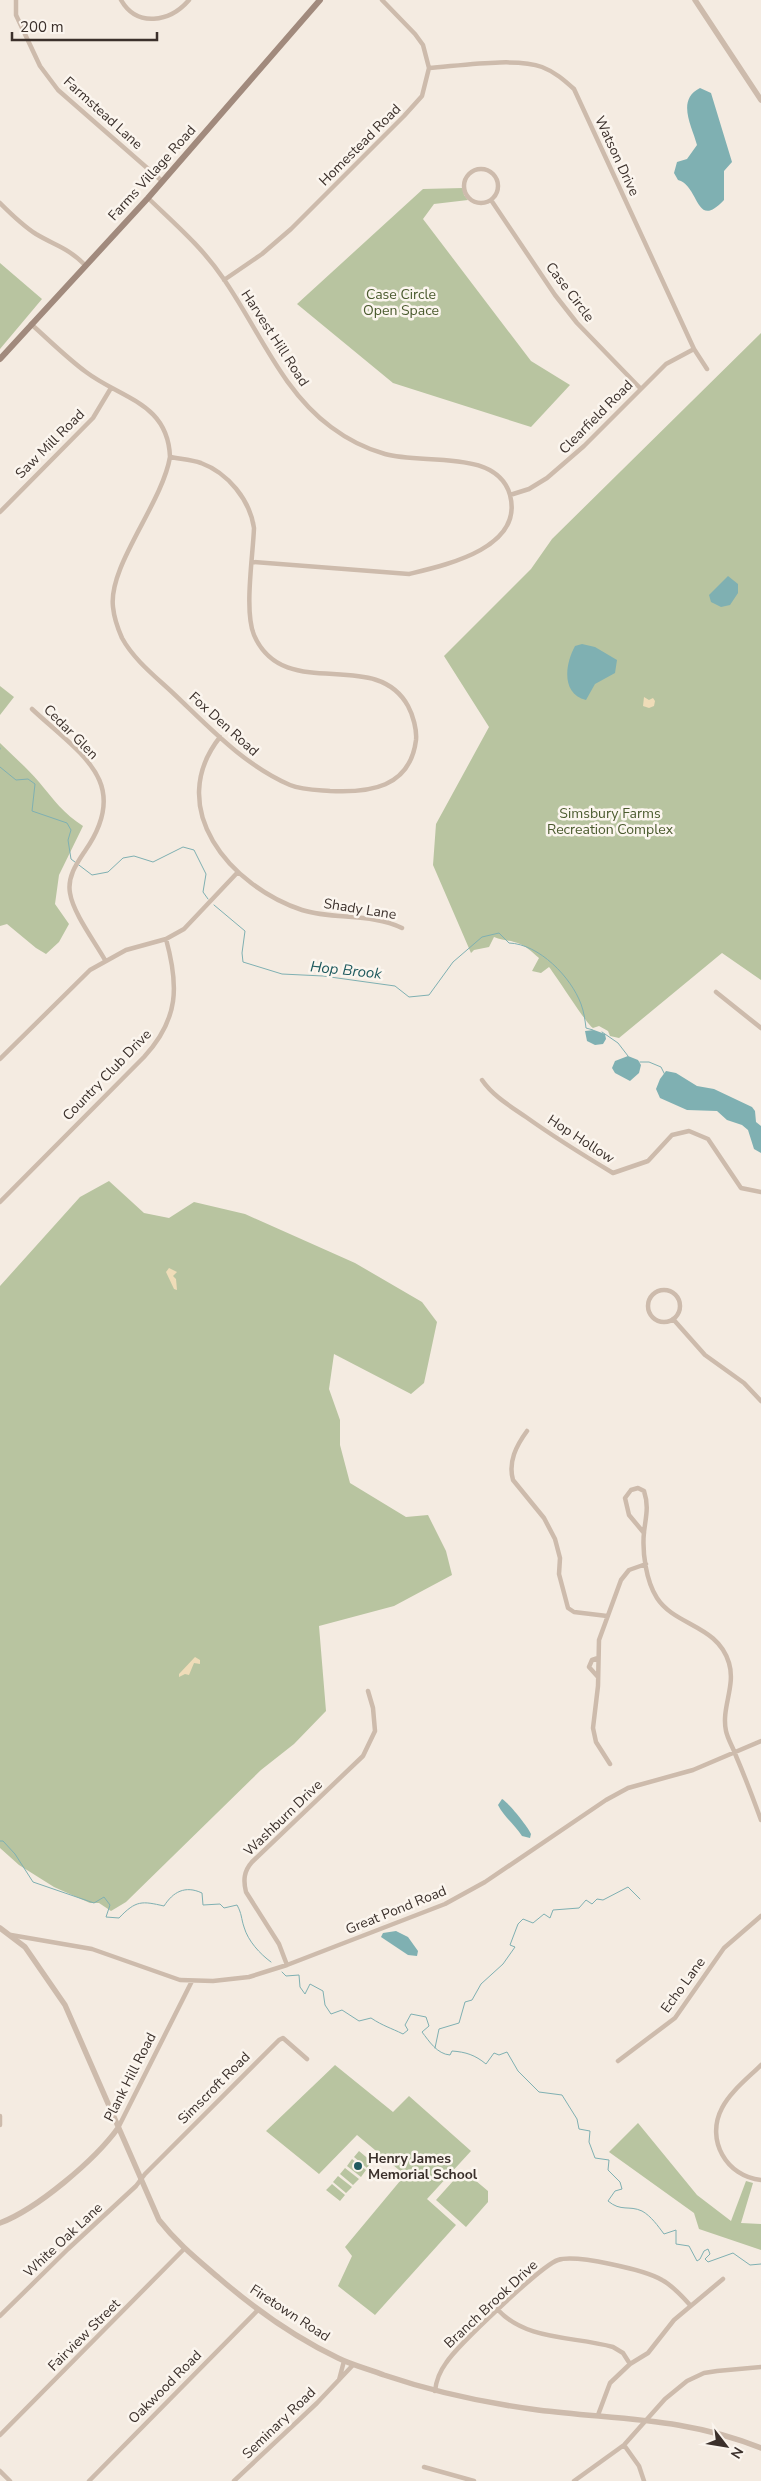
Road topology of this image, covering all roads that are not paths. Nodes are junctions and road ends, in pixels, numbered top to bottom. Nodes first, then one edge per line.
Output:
1 (16, 0) edge
2 (121, 0) edge
3 (189, 0) edge
4 (320, 0) edge
5 (382, 0) edge
6 (696, 0) edge
7 (429, 68) junction
8 (761, 100) edge
9 (162, 182) junction
10 (148, 198) junction
11 (491, 200) junction
12 (0, 203) edge
13 (85, 265) junction
14 (224, 280) junction
15 (31, 324) junction
16 (694, 349) junction
17 (0, 359) edge
18 (707, 369) dead end
19 (112, 388) junction
20 (641, 389) junction
21 (170, 457) junction
22 (510, 495) junction
23 (0, 512) edge
24 (253, 562) junction
25 (32, 709) dead end
26 (220, 737) junction
27 (237, 873) junction
28 (402, 928) dead end
29 (166, 939) junction
30 (105, 960) junction
31 (716, 992) dead end
32 (761, 1028) edge
33 (0, 1059) edge
34 (482, 1080) dead end
35 (761, 1192) edge
36 (0, 1202) edge
37 (673, 1319) junction
38 (761, 1401) edge
39 (527, 1431) dead end
40 (644, 1533) junction
41 (646, 1564) junction
42 (607, 1616) junction
43 (598, 1658) junction
44 (598, 1677) junction
45 (368, 1691) dead end
46 (761, 1741) edge
47 (735, 1753) junction
48 (610, 1764) dead end
49 (761, 1820) edge
50 (761, 1916) edge
51 (0, 1928) edge
52 (11, 1935) junction
53 (287, 1965) junction
54 (192, 1981) junction
55 (306, 2059) dead end
56 (618, 2061) dead end
57 (761, 2065) edge
58 (0, 2116) edge
59 (0, 2125) edge
60 (118, 2128) junction
61 (141, 2180) junction
62 (761, 2180) edge
63 (0, 2223) edge
64 (184, 2249) junction
65 (723, 2279) dead end
66 (690, 2305) junction
67 (258, 2310) junction
68 (498, 2310) junction
69 (0, 2316) edge
70 (344, 2361) junction
71 (630, 2364) junction
72 (353, 2365) junction
73 (761, 2367) edge
74 (339, 2381) junction
75 (435, 2391) junction
76 (598, 2415) junction
77 (644, 2420) junction
78 (0, 2435) edge
79 (624, 2445) junction
80 (761, 2448) edge
81 (424, 2467) dead end
82 (0, 2471) edge
83 (10, 2481) edge
84 (90, 2481) edge
85 (234, 2481) edge
86 (474, 2481) edge
87 (574, 2481) edge
88 (644, 2481) edge

1 - 9 street, Farmstead Lane
2 - 3 street
4 - 9 main road, Farms Village Road
5 - 7 street
6 - 8 street
7 - 14 street, Homestead Road
7 - 16 street, Watson Drive
9 - 10 main road, Farms Village Road
10 - 13 main road, Farms Village Road
10 - 14 street, Harvest Hill Road
11 - 11 street
11 - 20 street, Case Circle
12 - 13 street
13 - 15 main road, Farms Village Road
14 - 22 street, Harvest Hill Road
15 - 17 main road, Farms Village Road
15 - 19 street, Fox Den Road
16 - 18 street, Watson Drive
16 - 20 street, Clearfield Road
19 - 21 street, Fox Den Road
19 - 23 street, Saw Mill Road
20 - 22 street, Clearfield Road
21 - 24 street, Fox Den Road
21 - 26 street, Fox Den Road
22 - 24 street
24 - 26 street, Fox Den Road
25 - 30 street, Cedar Glen
26 - 27 street, Shady Lane
27 - 28 street, Shady Lane
27 - 29 street
29 - 30 street
29 - 36 street, Country Club Drive
30 - 33 street
31 - 32 street
34 - 35 street, Hop Hollow
37 - 37 street
37 - 38 street
39 - 42 street
40 - 40 street
40 - 41 street
41 - 42 street
41 - 47 street
42 - 43 street
43 - 44 street
43 - 44 street
44 - 48 street
45 - 53 street, Washburn Drive
46 - 47 street, Great Pond Road
47 - 49 street
47 - 53 street, Great Pond Road
50 - 56 street, Echo Lane
51 - 52 street, Firetown Road
52 - 54 street, Great Pond Road
52 - 60 street, Firetown Road
53 - 54 street, Great Pond Road
54 - 60 street, Plank Hill Road
55 - 61 street, Simscroft Road
57 - 62 street
58 - 59 street
60 - 61 street, Firetown Road
60 - 63 street, Plank Hill Road
61 - 64 street, Firetown Road
61 - 69 street, White Oak Lane
64 - 67 street, Firetown Road
64 - 78 street, Fairview Street
65 - 66 street
66 - 68 street, Branch Brook Drive
66 - 71 street
67 - 70 street, Firetown Road
67 - 84 street, Oakwood Road
68 - 71 street
68 - 75 street, Branch Brook Drive
70 - 72 street, Firetown Road
70 - 74 street
71 - 76 street
72 - 74 street, Seminary Road
72 - 75 street, Firetown Road
73 - 77 street
74 - 85 street, Seminary Road
75 - 76 street, Firetown Road
76 - 77 street, Firetown Road
77 - 79 street
77 - 80 street, Firetown Road
79 - 87 street
79 - 88 street
81 - 86 street
82 - 83 street

